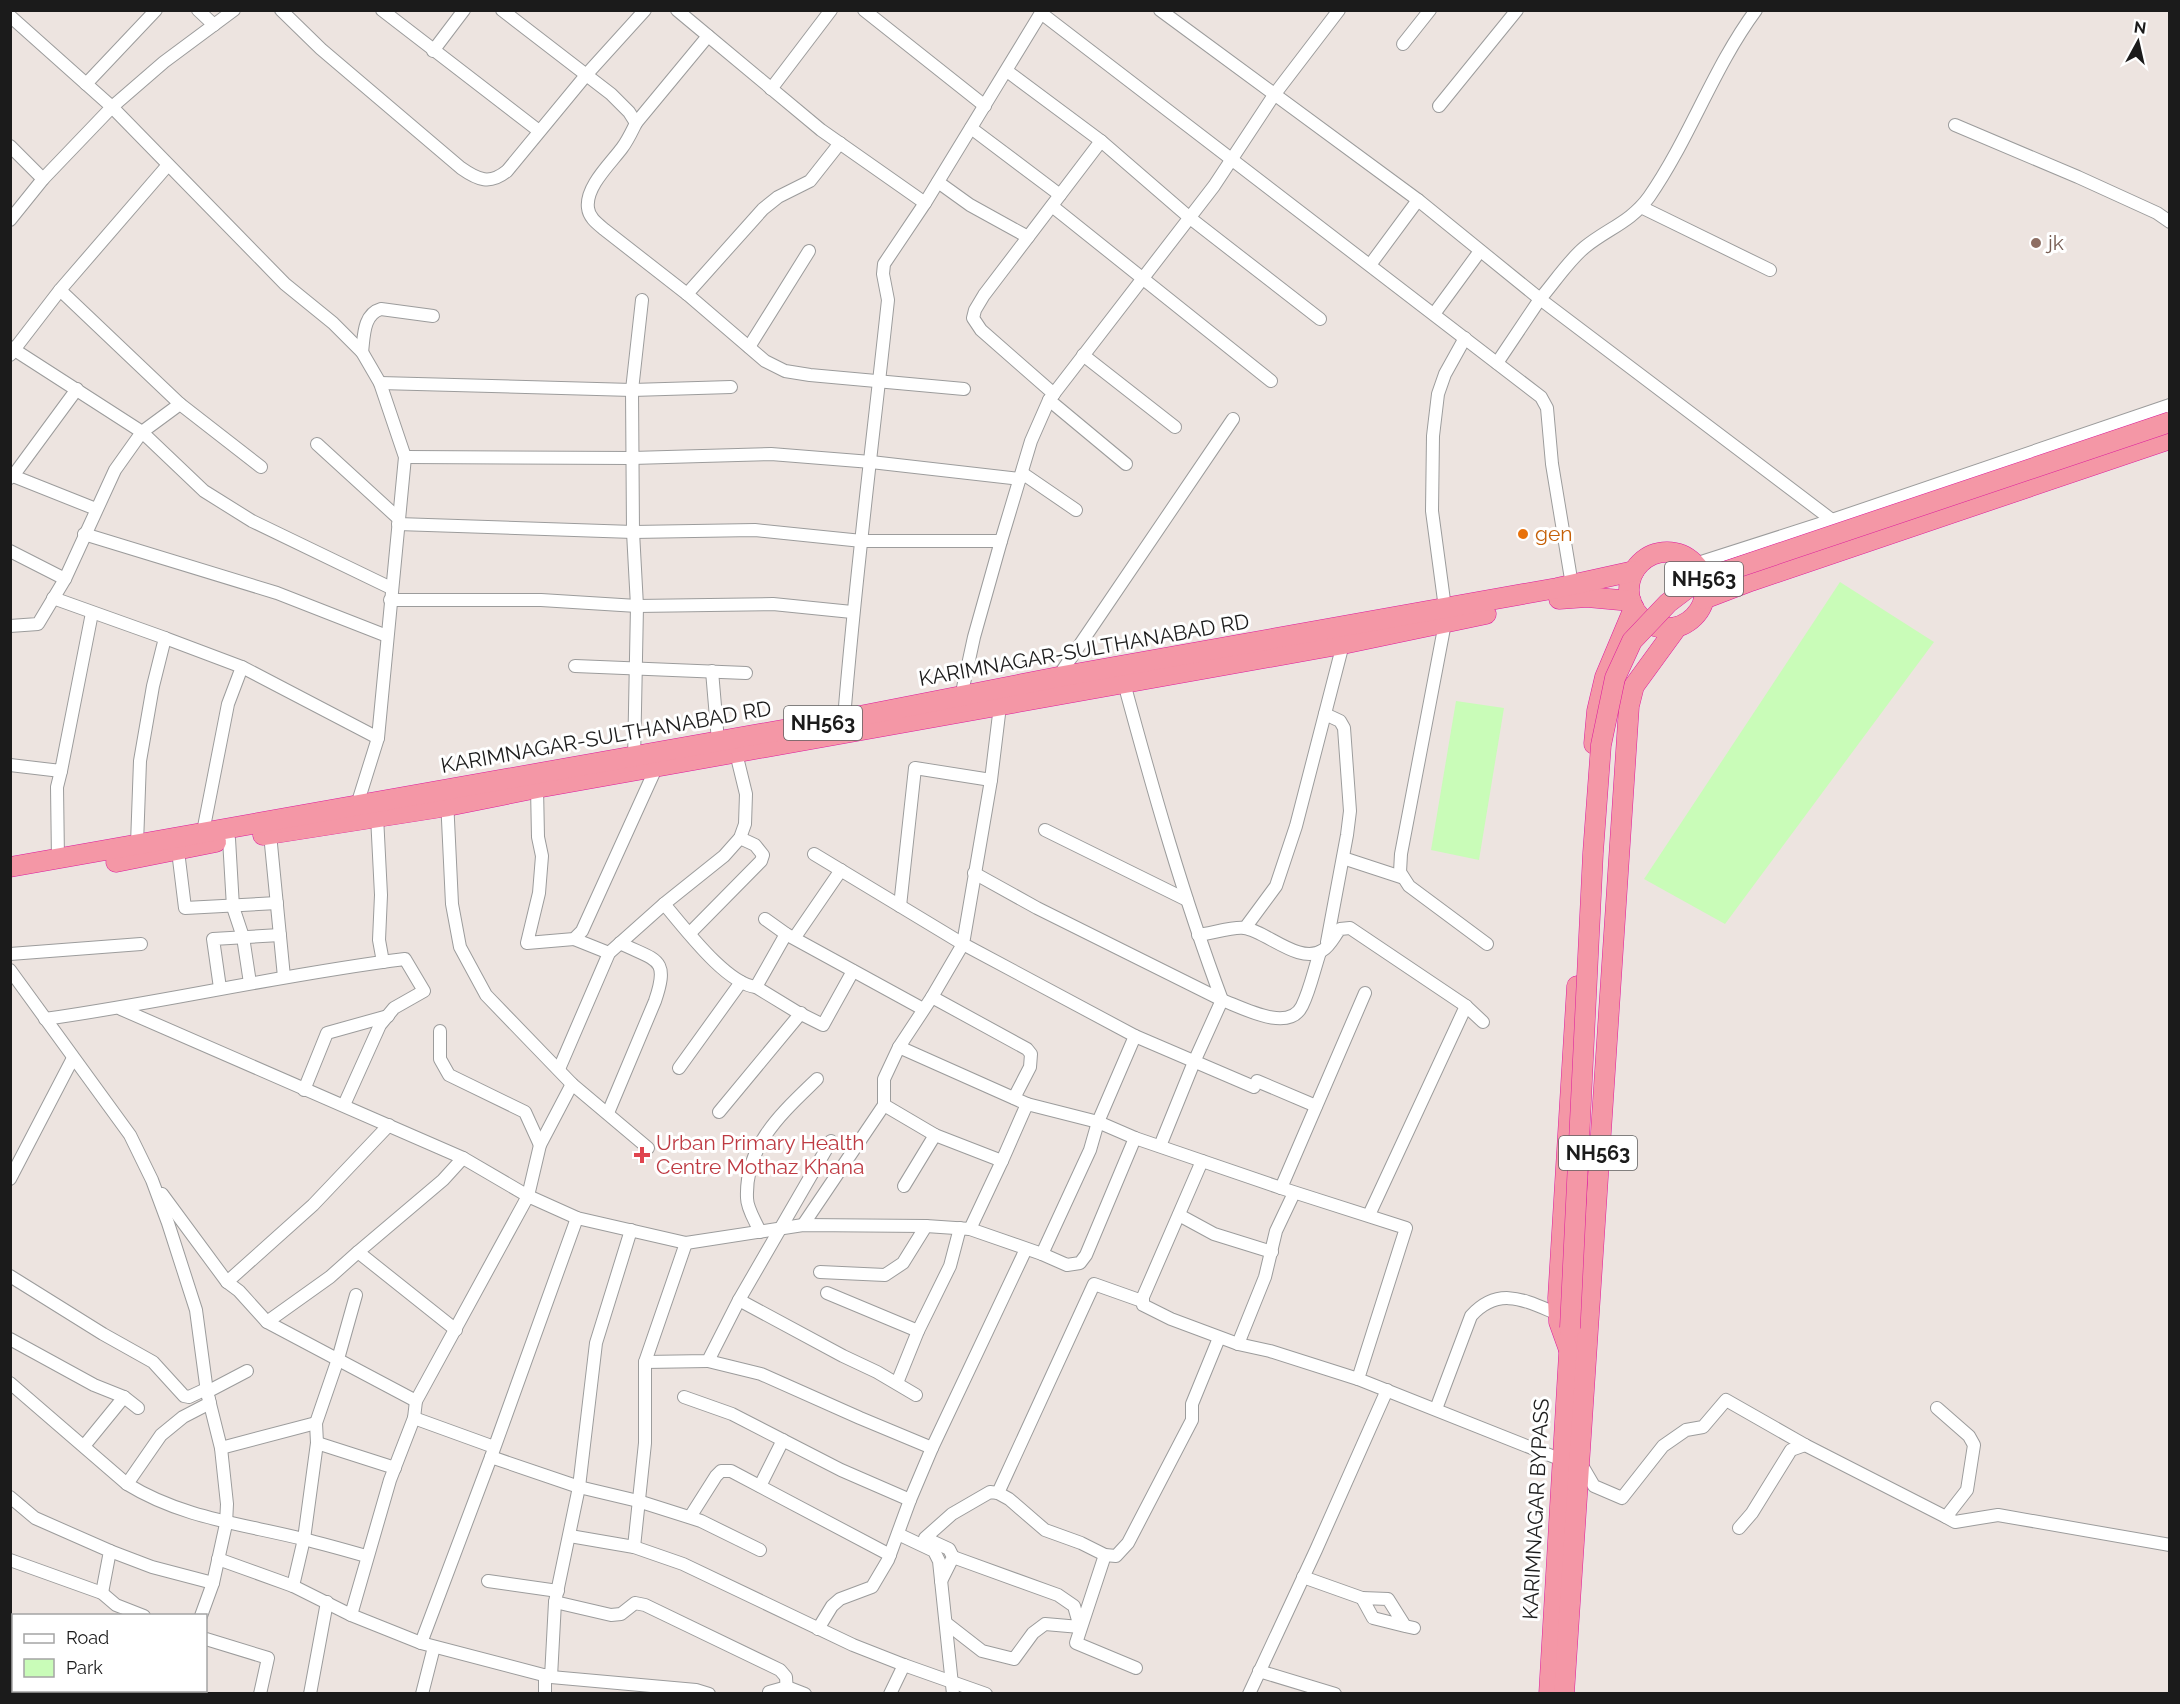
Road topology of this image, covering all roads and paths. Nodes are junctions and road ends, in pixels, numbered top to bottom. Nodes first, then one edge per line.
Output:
1 (156, 10) edge
2 (198, 10) edge
3 (234, 10) edge
4 (382, 10) edge
5 (464, 10) edge
6 (502, 10) edge
7 (645, 10) edge
8 (677, 10) edge
9 (831, 10) edge
10 (864, 10) edge
11 (1160, 10) edge
12 (1338, 10) edge
13 (1430, 10) edge
14 (1517, 10) edge
15 (1756, 10) edge
16 (286, 12) edge
17 (1041, 12) edge
18 (14, 17) edge
19 (214, 25) junction
20 (708, 36) junction
21 (1403, 44) dead end
22 (433, 51) junction
23 (1007, 71) junction
24 (587, 74) junction
25 (86, 84) junction
26 (771, 89) junction
27 (1274, 95) junction
28 (985, 106) junction
29 (1438, 106) dead end
30 (111, 107) junction
31 (636, 123) junction
32 (1955, 125) dead end
33 (971, 128) junction
34 (539, 131) junction
35 (1101, 141) junction
36 (840, 143) junction
37 (10, 146) edge
38 (1232, 159) junction
39 (168, 165) junction
40 (43, 179) junction
41 (938, 182) junction
42 (1060, 195) junction
43 (1418, 200) junction
44 (925, 203) junction
45 (14, 205) edge
46 (1052, 206) junction
47 (1641, 207) junction
48 (1190, 218) junction
49 (10, 220) edge
50 (2169, 222) edge
51 (1028, 237) junction
52 (809, 251) dead end
53 (1480, 251) junction
54 (1370, 265) junction
55 (1770, 270) dead end
56 (1143, 279) junction
57 (60, 290) junction
58 (687, 294) junction
59 (1540, 299) junction
60 (642, 300) dead end
61 (1434, 314) junction
62 (433, 316) dead end
63 (1320, 319) dead end
64 (1465, 338) junction
65 (749, 347) junction
66 (12, 351) edge
67 (362, 352) junction
68 (1083, 355) junction
69 (1497, 363) junction
70 (880, 381) junction
71 (1270, 381) dead end
72 (380, 382) junction
73 (731, 387) dead end
74 (77, 389) junction
75 (964, 389) dead end
76 (632, 390) junction
77 (1051, 397) junction
78 (180, 404) junction
79 (2169, 405) edge
80 (1233, 419) dead end
81 (2169, 422) edge
82 (1175, 427) dead end
83 (142, 432) junction
84 (2169, 439) edge
85 (317, 444) dead end
86 (405, 457) junction
87 (632, 458) junction
88 (871, 462) junction
89 (1126, 464) dead end
90 (261, 466) dead end
91 (1021, 476) junction
92 (12, 477) edge
93 (96, 509) junction
94 (1076, 510) dead end
95 (1832, 520) junction
96 (398, 521) junction
97 (633, 532) junction
98 (84, 534) junction
99 (862, 541) junction
100 (1001, 542) junction
101 (10, 551) edge
102 (1695, 564) junction
103 (1634, 571) junction
104 (65, 579) junction
105 (1572, 585) junction
106 (391, 594) junction
107 (53, 598) junction
108 (1704, 599) junction
109 (1632, 605) junction
110 (637, 606) junction
111 (852, 612) junction
112 (92, 613) junction
113 (1445, 615) junction
114 (10, 626) edge
115 (1677, 627) junction
116 (387, 636) junction
117 (165, 638) junction
118 (1343, 644) junction
119 (575, 666) dead end
120 (242, 668) junction
121 (635, 670) junction
122 (712, 671) junction
123 (746, 674) dead end
124 (1058, 677) junction
125 (1124, 683) junction
126 (961, 697) junction
127 (1000, 706) junction
128 (1325, 714) junction
129 (844, 719) junction
130 (378, 738) junction
131 (718, 741) junction
132 (736, 753) junction
133 (634, 763) junction
134 (10, 765) edge
135 (656, 768) junction
136 (61, 771) junction
137 (991, 780) junction
138 (537, 788) junction
139 (447, 798) junction
140 (357, 805) junction
141 (377, 816) junction
142 (1045, 830) dead end
143 (203, 832) junction
144 (270, 834) junction
145 (740, 838) junction
146 (229, 839) junction
147 (137, 844) junction
148 (178, 851) junction
149 (814, 854) dead end
150 (1343, 858) junction
151 (58, 859) junction
152 (10, 867) edge
153 (841, 870) junction
154 (974, 873) junction
155 (1401, 877) junction
156 (10, 880) edge
157 (1187, 900) junction
158 (277, 903) junction
159 (664, 904) junction
160 (900, 906) junction
161 (233, 907) junction
162 (765, 920) dead end
163 (1245, 928) junction
164 (690, 933) junction
165 (279, 935) junction
166 (791, 935) junction
167 (1198, 935) junction
168 (243, 937) junction
169 (574, 939) junction
170 (620, 943) junction
171 (141, 944) dead end
172 (963, 944) junction
173 (1487, 944) dead end
174 (1323, 951) junction
175 (609, 953) junction
176 (10, 954) edge
177 (383, 962) junction
178 (853, 971) junction
179 (284, 977) junction
180 (12, 978) edge
181 (250, 982) junction
182 (741, 982) junction
183 (756, 987) junction
184 (220, 988) junction
185 (1365, 993) dead end
186 (932, 997) junction
187 (1222, 1000) junction
188 (1466, 1006) junction
189 (121, 1009) junction
190 (923, 1009) junction
191 (801, 1013) junction
192 (388, 1016) junction
193 (45, 1019) junction
194 (1483, 1022) dead end
195 (440, 1030) dead end
196 (1135, 1036) junction
197 (899, 1047) junction
198 (73, 1058) junction
199 (1194, 1062) junction
200 (679, 1068) dead end
201 (559, 1070) junction
202 (817, 1079) dead end
203 (572, 1084) junction
204 (304, 1089) junction
205 (1014, 1098) junction
206 (1027, 1104) junction
207 (344, 1105) junction
208 (884, 1105) junction
209 (1316, 1106) junction
210 (719, 1112) dead end
211 (608, 1113) junction
212 (1098, 1122) junction
213 (389, 1125) junction
214 (935, 1135) junction
215 (1135, 1138) junction
216 (831, 1141) dead end
217 (540, 1145) junction
218 (1160, 1146) junction
219 (648, 1148) dead end
220 (463, 1158) junction
221 (1002, 1161) junction
222 (1202, 1161) junction
223 (10, 1179) edge
224 (152, 1180) junction
225 (904, 1186) dead end
226 (1281, 1188) junction
227 (1294, 1192) junction
228 (528, 1196) junction
229 (1179, 1215) junction
230 (1369, 1215) junction
231 (577, 1218) junction
232 (803, 1225) junction
233 (926, 1226) junction
234 (782, 1228) junction
235 (965, 1229) junction
236 (630, 1230) junction
237 (760, 1232) junction
238 (686, 1243) junction
239 (1026, 1249) junction
240 (358, 1252) junction
241 (1272, 1252) junction
242 (1042, 1254) junction
243 (820, 1272) dead end
244 (10, 1276) edge
245 (227, 1282) junction
246 (827, 1293) dead end
247 (356, 1295) dead end
248 (739, 1300) junction
249 (1142, 1301) junction
250 (1564, 1321) junction
251 (267, 1322) junction
252 (456, 1330) junction
253 (918, 1331) junction
254 (1219, 1338) junction
255 (10, 1339) edge
256 (1238, 1344) junction
257 (338, 1359) junction
258 (708, 1360) junction
259 (645, 1362) junction
260 (247, 1371) dead end
261 (1358, 1379) junction
262 (10, 1383) edge
263 (897, 1383) junction
264 (1387, 1390) junction
265 (916, 1395) dead end
266 (124, 1397) junction
267 (684, 1397) dead end
268 (208, 1398) junction
269 (416, 1401) junction
270 (138, 1408) dead end
271 (1937, 1408) dead end
272 (1436, 1409) junction
273 (414, 1418) junction
274 (316, 1423) junction
275 (783, 1440) junction
276 (317, 1443) junction
277 (1805, 1445) junction
278 (84, 1446) junction
279 (221, 1448) junction
280 (932, 1448) junction
281 (493, 1452) junction
282 (1571, 1460) junction
283 (395, 1468) junction
284 (127, 1484) junction
285 (760, 1486) junction
286 (579, 1487) junction
287 (998, 1492) junction
288 (10, 1497) edge
289 (910, 1500) junction
290 (638, 1501) junction
291 (690, 1517) junction
292 (1946, 1517) junction
293 (226, 1524) junction
294 (1739, 1528) dead end
295 (898, 1534) junction
296 (570, 1536) junction
297 (304, 1539) junction
298 (2169, 1545) edge
299 (634, 1547) junction
300 (760, 1550) dead end
301 (110, 1551) junction
302 (890, 1555) junction
303 (1105, 1555) junction
304 (366, 1556) junction
305 (953, 1557) junction
306 (218, 1559) junction
307 (10, 1560) edge
308 (1303, 1577) junction
309 (488, 1581) dead end
310 (941, 1581) junction
311 (213, 1583) junction
312 (293, 1586) junction
313 (102, 1593) junction
314 (556, 1597) junction
315 (1362, 1598) junction
316 (327, 1602) junction
317 (115, 1610) edge
318 (134, 1614) edge
319 (202, 1614) edge
320 (351, 1615) junction
321 (946, 1623) junction
322 (1080, 1627) junction
323 (818, 1629) junction
324 (207, 1639) edge
325 (421, 1643) junction
326 (434, 1647) junction
327 (904, 1665) junction
328 (1136, 1668) dead end
329 (1259, 1671) junction
330 (548, 1676) junction
331 (952, 1687) edge
332 (787, 1690) edge
333 (671, 1691) edge
334 (769, 1692) edge
335 (260, 1694) edge
336 (310, 1694) edge
337 (422, 1694) edge
338 (545, 1694) edge
339 (709, 1694) edge
340 (805, 1694) edge
341 (890, 1694) edge
342 (986, 1694) edge
343 (1248, 1694) edge
344 (1335, 1694) edge
345 (1549, 1694) edge
346 (1564, 1694) edge

1 - 25 street
2 - 19 street
3 - 19 street
4 - 22 street
5 - 22 street
6 - 24 street
7 - 24 street
8 - 20 street
9 - 26 street
10 - 28 street
11 - 27 street
12 - 27 street
13 - 21 street
14 - 29 street
15 - 47 street
16 - 34 street
17 - 23 street
17 - 38 street
18 - 25 street
19 - 30 street
20 - 26 street
20 - 31 street
22 - 34 street
23 - 28 street
23 - 35 street
24 - 31 street
24 - 34 street
25 - 30 street
26 - 36 street
27 - 38 street
27 - 43 street
28 - 33 street
30 - 39 street
30 - 40 street
31 - 58 street
32 - 50 street
33 - 41 street
33 - 42 street
35 - 42 street
35 - 48 street
36 - 44 street
36 - 58 street
37 - 40 street
38 - 48 street
38 - 54 street
39 - 57 street
39 - 67 street
40 - 45 street
41 - 44 street
41 - 51 street
42 - 46 street
43 - 53 street
43 - 54 street
44 - 70 street
45 - 49 street
46 - 51 street
46 - 56 street
47 - 55 street
47 - 59 street
48 - 56 street
48 - 63 street
51 - 77 street
52 - 65 street
53 - 59 street
53 - 61 street
54 - 61 street
56 - 68 street
56 - 71 street
57 - 66 street
57 - 78 street
58 - 65 street
59 - 69 street
59 - 95 street
60 - 76 street
61 - 64 street
62 - 67 street
64 - 69 street
64 - 113 street
65 - 70 street
66 - 74 street
67 - 72 street
68 - 77 street
68 - 82 street
69 - 105 street
70 - 75 street
70 - 88 street
72 - 76 street
72 - 86 street
73 - 76 street
74 - 83 street
74 - 92 street
76 - 87 street
77 - 89 street
77 - 91 street
78 - 83 street
78 - 90 street
79 - 95 street
80 - 124 street
81 - 250 highway, bridge
83 - 93 street
83 - 106 street
84 - 108 highway
85 - 96 street
86 - 87 street
86 - 96 street
87 - 88 street
87 - 97 street
88 - 91 street
88 - 99 street
91 - 94 street
91 - 100 street
92 - 93 street
93 - 98 street
95 - 102 street
96 - 97 street
96 - 106 street
97 - 99 street
97 - 110 street
98 - 104 street
98 - 116 street
99 - 100 street
99 - 111 street
100 - 126 street
101 - 104 street
102 - 103 highway, NH563
102 - 108 highway, NH563
103 - 105 highway, KARIMNAGAR-SULTHANABAD RD / NH563
103 - 109 highway, NH563
104 - 107 street
105 - 113 highway, KARIMNAGAR-SULTHANABAD RD / NH563
106 - 110 street
106 - 116 street
107 - 112 street
107 - 114 street
108 - 115 highway, NH563
109 - 113 highway, NH563
109 - 115 highway, NH563
109 - 250 highway, NH563
110 - 111 street
110 - 121 street
111 - 129 street
112 - 117 street
112 - 136 street
113 - 118 highway, NH563
113 - 124 highway, KARIMNAGAR-SULTHANABAD RD / NH563
113 - 155 street
115 - 282 highway, NH563
116 - 130 street
117 - 120 street
117 - 147 street
118 - 125 highway, NH563
118 - 128 street
119 - 121 street
120 - 130 street
120 - 143 street
121 - 122 street
121 - 133 street
122 - 123 street
122 - 131 street
124 - 126 highway, KARIMNAGAR-SULTHANABAD RD / NH563
125 - 127 highway, NH563
125 - 157 street
126 - 129 highway, KARIMNAGAR-SULTHANABAD RD / NH563
127 - 132 highway, NH563
127 - 137 street
128 - 150 street
128 - 163 street
129 - 131 highway, KARIMNAGAR-SULTHANABAD RD / NH563
130 - 140 street
131 - 133 highway, KARIMNAGAR-SULTHANABAD RD / NH563
132 - 135 highway, NH563
132 - 145 street
133 - 135 highway, NH563
133 - 138 highway, NH563
133 - 139 highway, KARIMNAGAR-SULTHANABAD RD / NH563
134 - 136 street
135 - 169 street
136 - 151 street
137 - 154 street
137 - 160 street
138 - 139 highway, NH563
138 - 169 street
139 - 140 highway, KARIMNAGAR-SULTHANABAD RD / NH563
139 - 141 highway, NH563
139 - 201 street
140 - 143 highway, KARIMNAGAR-SULTHANABAD RD / NH563
141 - 144 highway, NH563
141 - 177 street
142 - 157 street
143 - 147 highway, KARIMNAGAR-SULTHANABAD RD / NH563
144 - 146 highway, NH563
144 - 158 street
145 - 159 street
145 - 164 street
146 - 148 highway, NH563
146 - 161 street
147 - 151 highway, KARIMNAGAR-SULTHANABAD RD / NH563
148 - 156 highway, NH563
148 - 161 street
149 - 153 street
150 - 155 street
150 - 174 street
151 - 152 highway, KARIMNAGAR-SULTHANABAD RD / NH563
153 - 160 street
153 - 166 street
154 - 172 street
154 - 187 street
155 - 173 street
157 - 167 street
158 - 161 street
158 - 165 street
159 - 164 street
159 - 170 street
160 - 172 street
161 - 168 street
162 - 166 street
163 - 167 street
163 - 174 street
164 - 182 street
165 - 168 street
165 - 179 street
166 - 178 street
166 - 183 street
167 - 187 street
168 - 181 street
168 - 184 street
169 - 175 street
170 - 175 street
170 - 211 street
171 - 176 street
172 - 186 street
172 - 196 street
174 - 187 street
174 - 188 street
175 - 201 street
177 - 179 street
177 - 192 street
178 - 190 street
178 - 191 street
179 - 181 street
180 - 193 street
181 - 184 street
182 - 183 street
182 - 200 street
183 - 191 street
184 - 189 street
185 - 209 street
186 - 190 street
186 - 205 street
187 - 199 street
188 - 194 street
188 - 230 street
189 - 193 street
189 - 204 street
190 - 197 street
191 - 210 street
192 - 204 street
192 - 207 street
193 - 198 street
195 - 217 street
196 - 199 street
196 - 212 street
197 - 205 street
197 - 208 street
198 - 223 street
198 - 224 street
199 - 209 street
199 - 218 street
201 - 203 street
202 - 237 street
203 - 211 street
203 - 217 street
204 - 207 street
205 - 206 street
206 - 212 street
206 - 221 street
207 - 213 street
208 - 214 street
208 - 232 street
209 - 226 street
211 - 219 street
212 - 215 street
212 - 242 street
213 - 220 street
213 - 245 street
214 - 221 street
214 - 225 street
215 - 218 street
215 - 242 street
216 - 234 street
217 - 228 street
218 - 222 street
220 - 228 street
220 - 240 street
221 - 235 street
222 - 226 street
222 - 229 street
224 - 245 street
224 - 268 street
226 - 227 street
227 - 230 street
227 - 241 street
228 - 231 street
228 - 252 street
229 - 241 street
229 - 249 street
230 - 261 street
231 - 236 street
231 - 281 street
232 - 233 street
232 - 234 street
233 - 235 street
233 - 243 street
234 - 237 street
234 - 248 street
235 - 239 street
235 - 253 street
236 - 238 street
236 - 286 street
237 - 238 street
238 - 259 street
239 - 242 street
239 - 280 street
240 - 251 street
240 - 252 street
241 - 256 street
244 - 268 street
245 - 251 street
246 - 253 street
247 - 257 street
248 - 258 street
248 - 263 street
249 - 254 street
249 - 287 street
250 - 272 street
250 - 282 highway, KARIMNAGAR BYPASS / NH563
251 - 257 street
252 - 269 street
253 - 263 street
254 - 256 street
254 - 303 street
255 - 266 street
256 - 261 street
257 - 269 street
257 - 274 street
258 - 259 street
258 - 280 street
259 - 290 street
260 - 268 street
261 - 264 street
262 - 278 street
263 - 265 street
264 - 272 street
264 - 308 street
266 - 270 street
266 - 278 street
267 - 275 street
268 - 279 street
268 - 284 street
269 - 273 street
271 - 292 street
272 - 282 street
273 - 281 street
273 - 283 street
274 - 276 street
274 - 279 street
275 - 285 street
275 - 289 street
276 - 283 street
276 - 297 street
277 - 282 street
277 - 292 street
277 - 294 street
278 - 284 street
279 - 293 street
280 - 289 street
281 - 286 street
281 - 325 street
282 - 345 highway, KARIMNAGAR BYPASS / NH563
282 - 346 highway, NH563
283 - 304 street
284 - 293 street
285 - 291 street
285 - 302 street
286 - 290 street
286 - 296 street
287 - 303 street
287 - 305 street
288 - 301 street
289 - 295 street
290 - 291 street
290 - 299 street
291 - 300 street
292 - 298 street
293 - 297 street
293 - 306 street
295 - 302 street
295 - 310 street
296 - 299 street
296 - 314 street
297 - 304 street
297 - 312 street
299 - 323 street
301 - 311 street
301 - 313 street
302 - 323 street
303 - 322 street
304 - 320 street
305 - 310 street
305 - 322 street
306 - 311 street
306 - 312 street
307 - 313 street
308 - 315 street
308 - 329 street
309 - 314 street
310 - 321 street
311 - 319 street
312 - 316 street
313 - 317 street
314 - 330 street
314 - 332 street
315 - 315 street
316 - 320 street
316 - 336 street
317 - 318 street
320 - 325 street
321 - 322 street
321 - 331 street
322 - 328 street
323 - 327 street
324 - 335 street
325 - 326 street
326 - 330 street
326 - 337 street
327 - 331 street
327 - 341 street
329 - 343 street
329 - 344 street
330 - 333 street
330 - 338 street
331 - 342 street
332 - 334 street
332 - 340 street
333 - 339 street

